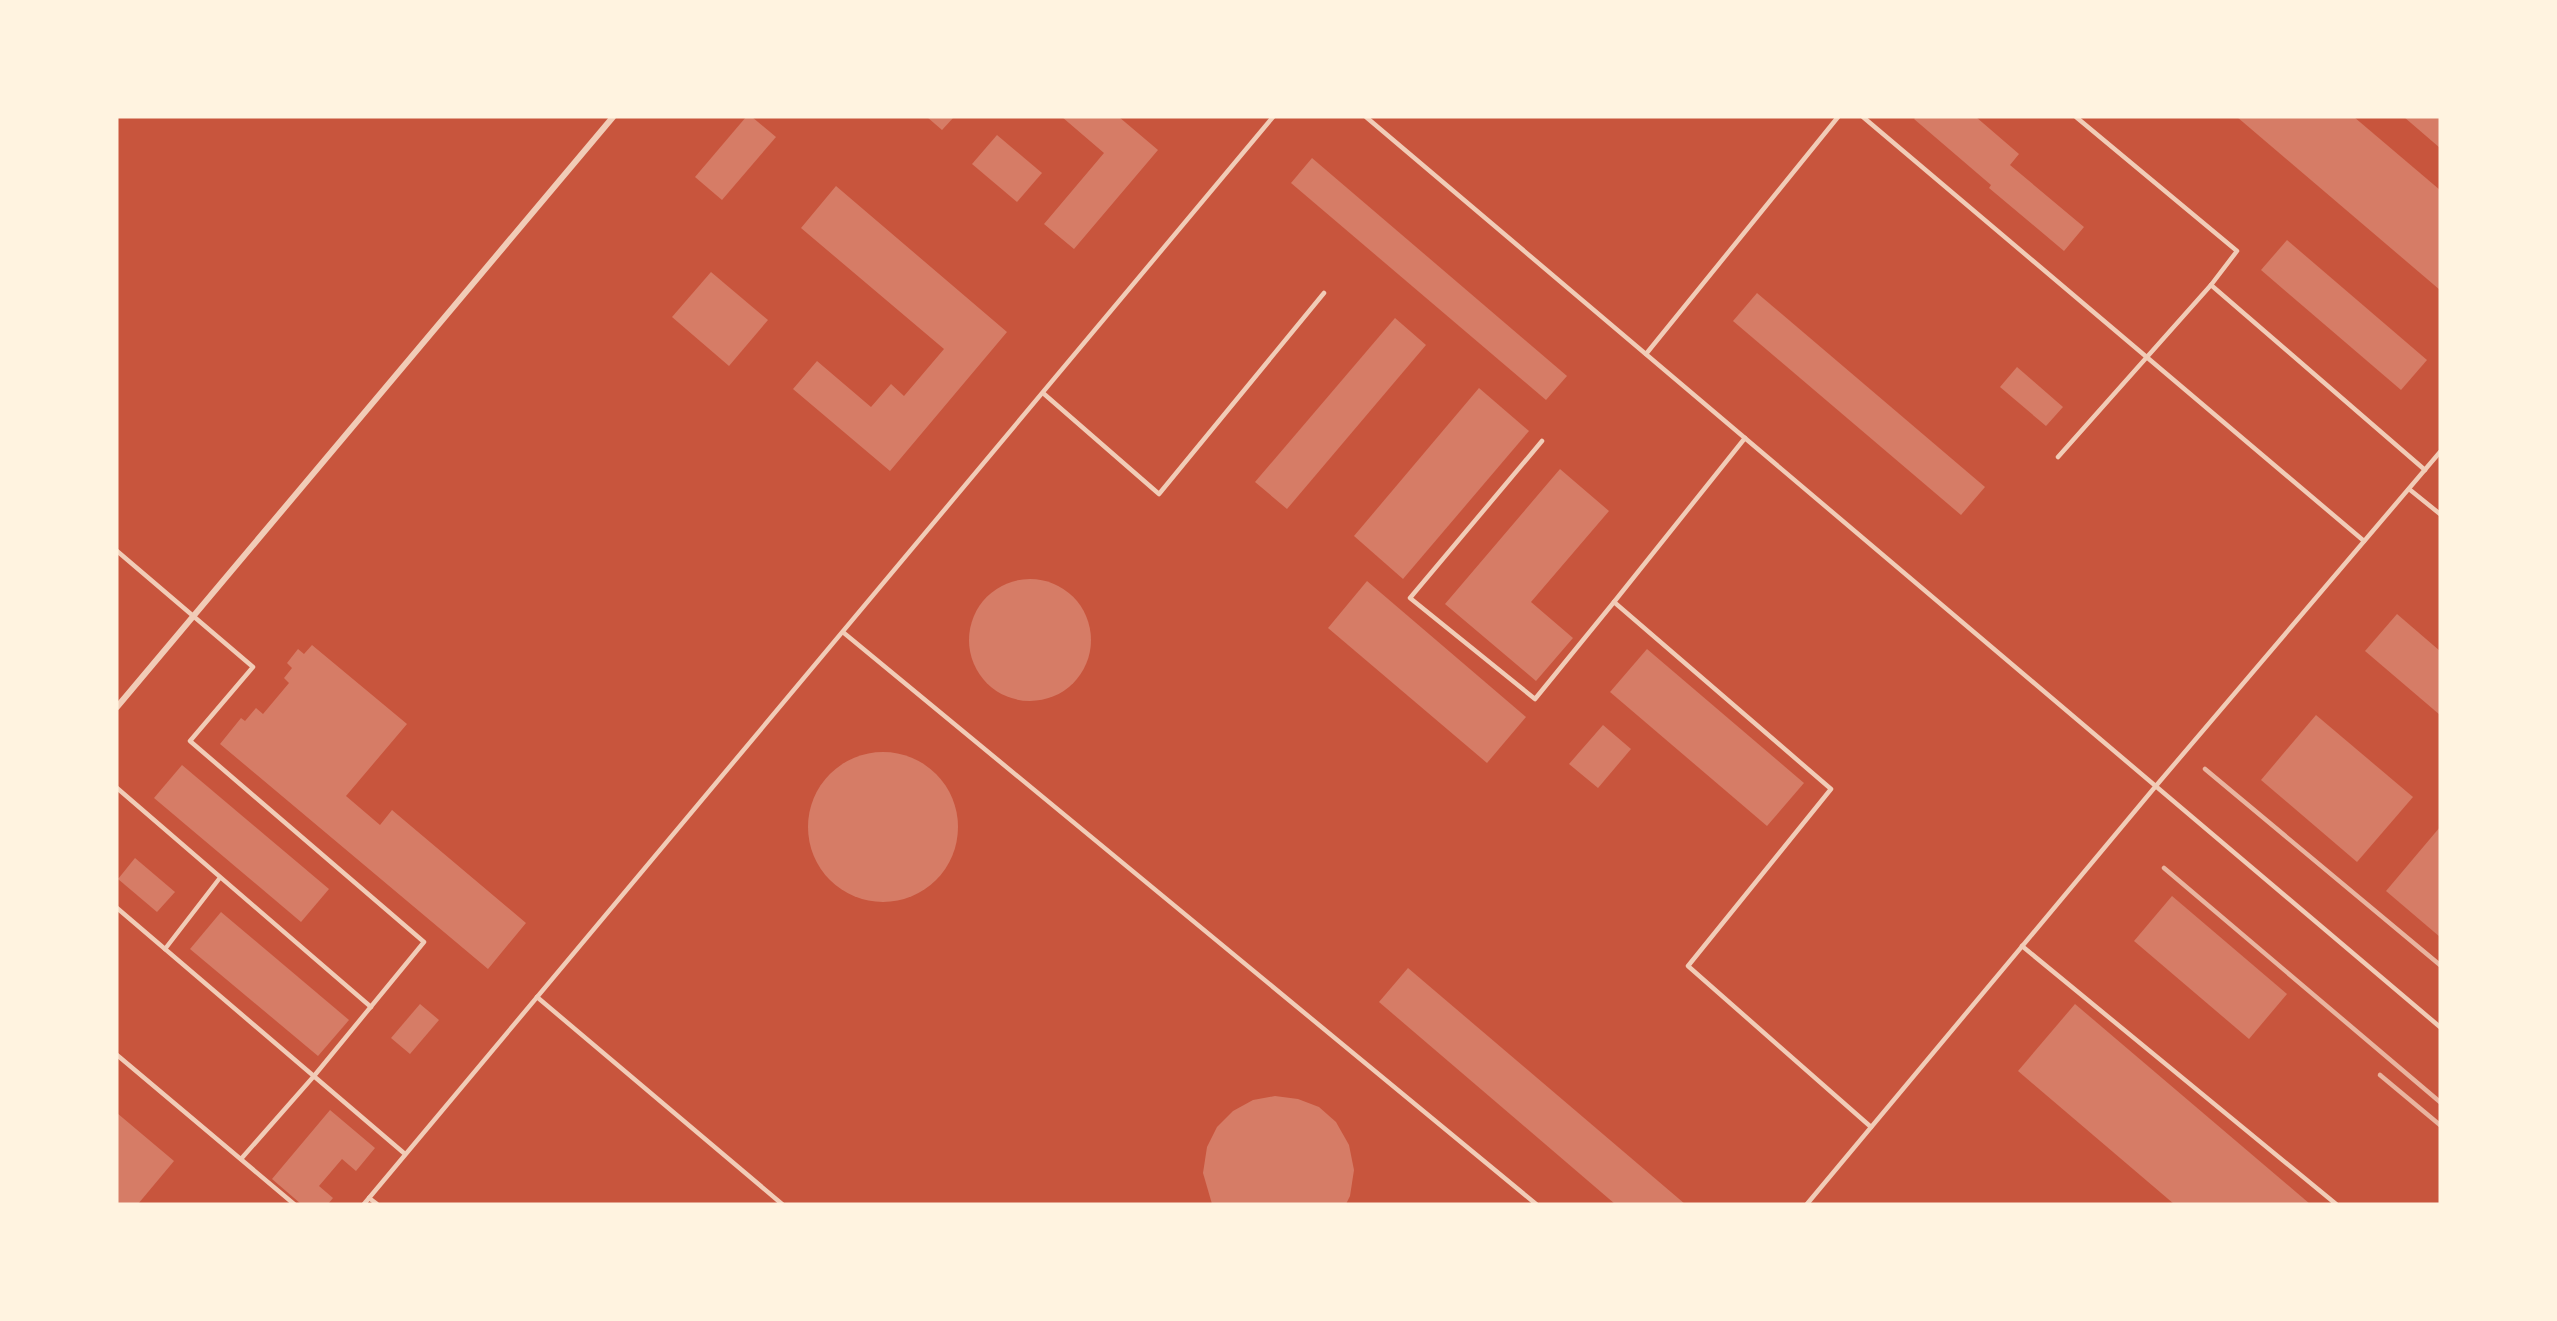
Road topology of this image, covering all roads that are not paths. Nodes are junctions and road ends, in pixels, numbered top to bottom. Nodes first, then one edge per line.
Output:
1 (613, 117) edge
2 (1273, 117) edge
3 (1366, 117) edge
4 (1838, 117) edge
5 (1863, 117) edge
6 (2076, 117) edge
7 (2211, 285) junction
8 (1324, 293) dead end
9 (1646, 354) junction
10 (2146, 357) junction
11 (1043, 393) junction
12 (1745, 438) junction
13 (1542, 441) dead end
14 (2440, 452) edge
15 (2058, 457) dead end
16 (2425, 470) junction
17 (2409, 489) junction
18 (2440, 514) edge
19 (2364, 541) junction
20 (117, 550) edge
21 (1614, 602) junction
22 (194, 616) junction
23 (844, 633) junction
24 (117, 707) edge
25 (2154, 787) junction
26 (117, 788) edge
27 (219, 879) junction
28 (117, 908) edge
29 (2022, 946) junction
30 (165, 949) junction
31 (537, 997) junction
32 (371, 1007) junction
33 (2440, 1027) edge
34 (118, 1058) edge
35 (314, 1076) junction
36 (1871, 1127) junction
37 (405, 1154) junction
38 (241, 1159) junction
39 (369, 1198) junction
40 (294, 1204) edge
41 (364, 1204) edge
42 (377, 1204) edge
43 (783, 1204) edge
44 (1536, 1204) edge
45 (1807, 1204) edge
46 (2336, 1204) edge

1 - 22 street
2 - 11 lane
3 - 9 lane
4 - 9 lane
5 - 10 lane
6 - 7 lane
7 - 10 lane
7 - 16 lane
8 - 11 lane
9 - 12 lane
10 - 15 lane
10 - 19 lane
11 - 23 lane
12 - 21 lane
12 - 25 lane
13 - 21 lane
14 - 16 lane
16 - 17 lane
17 - 18 lane
17 - 19 lane
19 - 25 lane
20 - 22 lane
21 - 36 lane
22 - 24 street
22 - 32 lane
23 - 31 lane
23 - 44 lane
25 - 29 lane
25 - 33 lane
26 - 27 lane
27 - 30 lane
27 - 32 lane
28 - 30 lane
29 - 36 lane
29 - 46 lane
30 - 35 lane
31 - 37 lane
31 - 43 lane
32 - 35 lane
34 - 38 lane
35 - 37 lane
35 - 38 lane
36 - 45 lane
37 - 39 lane
38 - 40 lane
39 - 41 lane
39 - 42 lane

